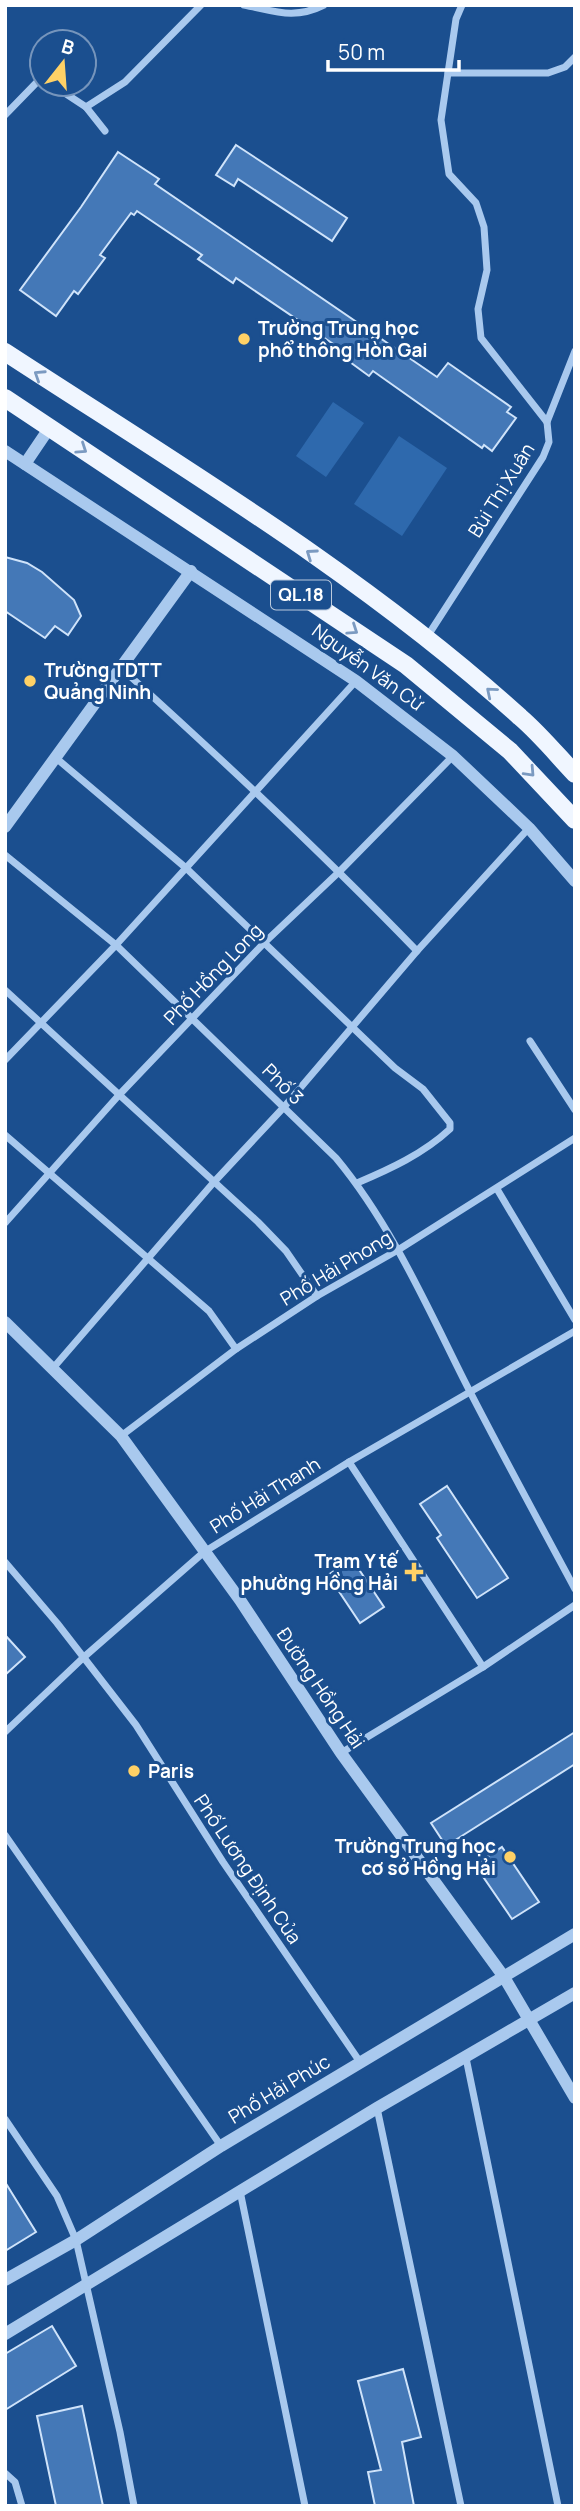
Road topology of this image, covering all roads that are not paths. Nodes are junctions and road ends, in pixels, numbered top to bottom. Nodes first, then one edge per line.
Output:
1 (201, 5) edge
2 (244, 5) edge
3 (324, 5) edge
4 (462, 5) edge
5 (575, 57) edge
6 (448, 73) junction
7 (28, 91) edge
8 (72, 98) edge
9 (86, 107) junction
10 (5, 115) edge
11 (105, 131) dead end
12 (575, 351) edge
13 (5, 352) edge
14 (5, 398) edge
15 (547, 422) junction
16 (50, 428) junction
17 (5, 451) edge
18 (25, 464) junction
19 (191, 571) junction
20 (427, 638) junction
21 (121, 668) junction
22 (356, 681) junction
23 (453, 756) junction
24 (56, 758) junction
25 (575, 774) edge
26 (257, 791) junction
27 (575, 820) edge
28 (5, 827) edge
29 (529, 828) junction
30 (5, 855) edge
31 (186, 868) junction
32 (340, 871) junction
33 (575, 881) edge
34 (264, 943) junction
35 (116, 945) junction
36 (417, 951) junction
37 (5, 990) edge
38 (194, 1017) junction
39 (41, 1023) junction
40 (352, 1028) junction
41 (530, 1041) dead end
42 (5, 1060) edge
43 (119, 1095) junction
44 (284, 1107) junction
45 (575, 1110) edge
46 (5, 1135) edge
47 (575, 1138) edge
48 (50, 1174) junction
49 (215, 1182) junction
50 (357, 1183) junction
51 (497, 1189) junction
52 (5, 1223) edge
53 (398, 1250) junction
54 (149, 1257) junction
55 (317, 1296) junction
56 (575, 1320) edge
57 (5, 1322) edge
58 (575, 1331) edge
59 (236, 1349) junction
60 (54, 1367) junction
61 (470, 1391) junction
62 (121, 1436) junction
63 (349, 1462) junction
64 (204, 1552) junction
65 (5, 1562) edge
66 (575, 1589) edge
67 (575, 1605) edge
68 (84, 1657) junction
69 (483, 1667) junction
70 (5, 1732) edge
71 (341, 1753) junction
72 (5, 1835) edge
73 (575, 1934) edge
74 (504, 1977) junction
75 (575, 1993) edge
76 (530, 2020) junction
77 (466, 2058) junction
78 (360, 2062) junction
79 (575, 2098) edge
80 (377, 2108) junction
81 (5, 2119) edge
82 (221, 2146) junction
83 (240, 2191) junction
84 (76, 2239) junction
85 (5, 2280) edge
86 (86, 2285) junction
87 (5, 2334) edge
88 (5, 2473) edge
89 (22, 2506) edge
90 (134, 2506) edge
91 (304, 2506) edge
92 (461, 2506) edge
93 (558, 2506) edge

1 - 9 street
2 - 3 street
4 - 6 street, Bùi Thị Xuân
5 - 6 street
6 - 15 street, Bùi Thị Xuân
7 - 10 street
8 - 9 street
9 - 11 street
12 - 15 street
20 -> 13 main road, QL.18
14 - 16 main road, Nguyễn Văn Cừ / QL.18
15 - 20 street, Bùi Thị Xuân
16 - 18 street
16 -> 27 main road, Nguyễn Văn Cừ / QL.18
17 - 18 street, Nguyễn Văn Cừ
18 - 19 street, Nguyễn Văn Cừ
19 - 21 street
19 - 22 street, Nguyễn Văn Cừ
25 -> 20 main road, QL.18
21 - 24 street
21 - 26 street
22 - 23 street, Nguyễn Văn Cừ
22 - 26 street
23 - 29 street, Nguyễn Văn Cừ
23 - 32 street, Phố Hồng Long
24 - 28 street
24 - 31 street
26 - 31 street
26 - 32 street
29 - 33 street, Nguyễn Văn Cừ
29 - 36 street
30 - 35 street, Phố 3
31 - 34 street
31 - 35 street
32 - 34 street, Phố Hồng Long
32 - 36 street
34 - 38 street, Phố Hồng Long
34 - 40 street
35 - 38 street, Phố 3
35 - 39 street
36 - 40 street
37 - 39 street
38 - 43 street, Phố Hồng Long
38 - 44 street, Phố 3
39 - 42 street
39 - 43 street
40 - 44 street
40 - 50 street
41 - 45 street
43 - 48 street, Phố Hồng Long
43 - 49 street
44 - 49 street
44 - 50 street, Phố 3
46 - 48 street
47 - 51 street, Phố Hải Phong
48 - 52 street, Phố Hồng Long
48 - 54 street
49 - 54 street
49 - 55 street
50 - 53 street, Phố 3
51 - 53 street, Phố Hải Phong
51 - 56 street
53 - 55 street, Phố Hải Phong
53 - 61 street, Phố 3
54 - 59 street
54 - 60 street
55 - 59 street, Phố Hải Phong
57 - 60 street, Đường Hồng Hải
58 - 61 street, Phố Hải Thanh
59 - 62 street, Phố Hải Phong
60 - 62 street, Đường Hồng Hải
61 - 63 street, Phố Hải Thanh
61 - 66 street, Phố 3
62 - 64 street, Đường Hồng Hải
63 - 64 street, Phố Hải Thanh
63 - 69 street
64 - 68 street, Phố Hải Thanh
64 - 71 street, Đường Hồng Hải
65 - 68 street, Phố Lương Định Của
67 - 69 street
68 - 70 street, Phố Hải Thanh
68 - 78 street, Phố Lương Định Của
69 - 71 street
71 - 74 street, Đường Hồng Hải
72 - 82 street
73 - 74 street, Phố Hải Phúc
74 - 76 street, Đường Hồng Hải
74 - 78 street, Phố Hải Phúc
75 - 76 street
76 - 77 street
76 - 79 street, Đường Hồng Hải
77 - 80 street
77 - 93 street
78 - 82 street, Phố Hải Phúc
80 - 83 street
80 - 92 street
81 - 84 street
82 - 84 street, Phố Hải Phúc
83 - 86 street
83 - 91 street
84 - 85 street, Phố Hải Phúc
84 - 86 street
86 - 87 street
86 - 90 street
88 - 89 street

